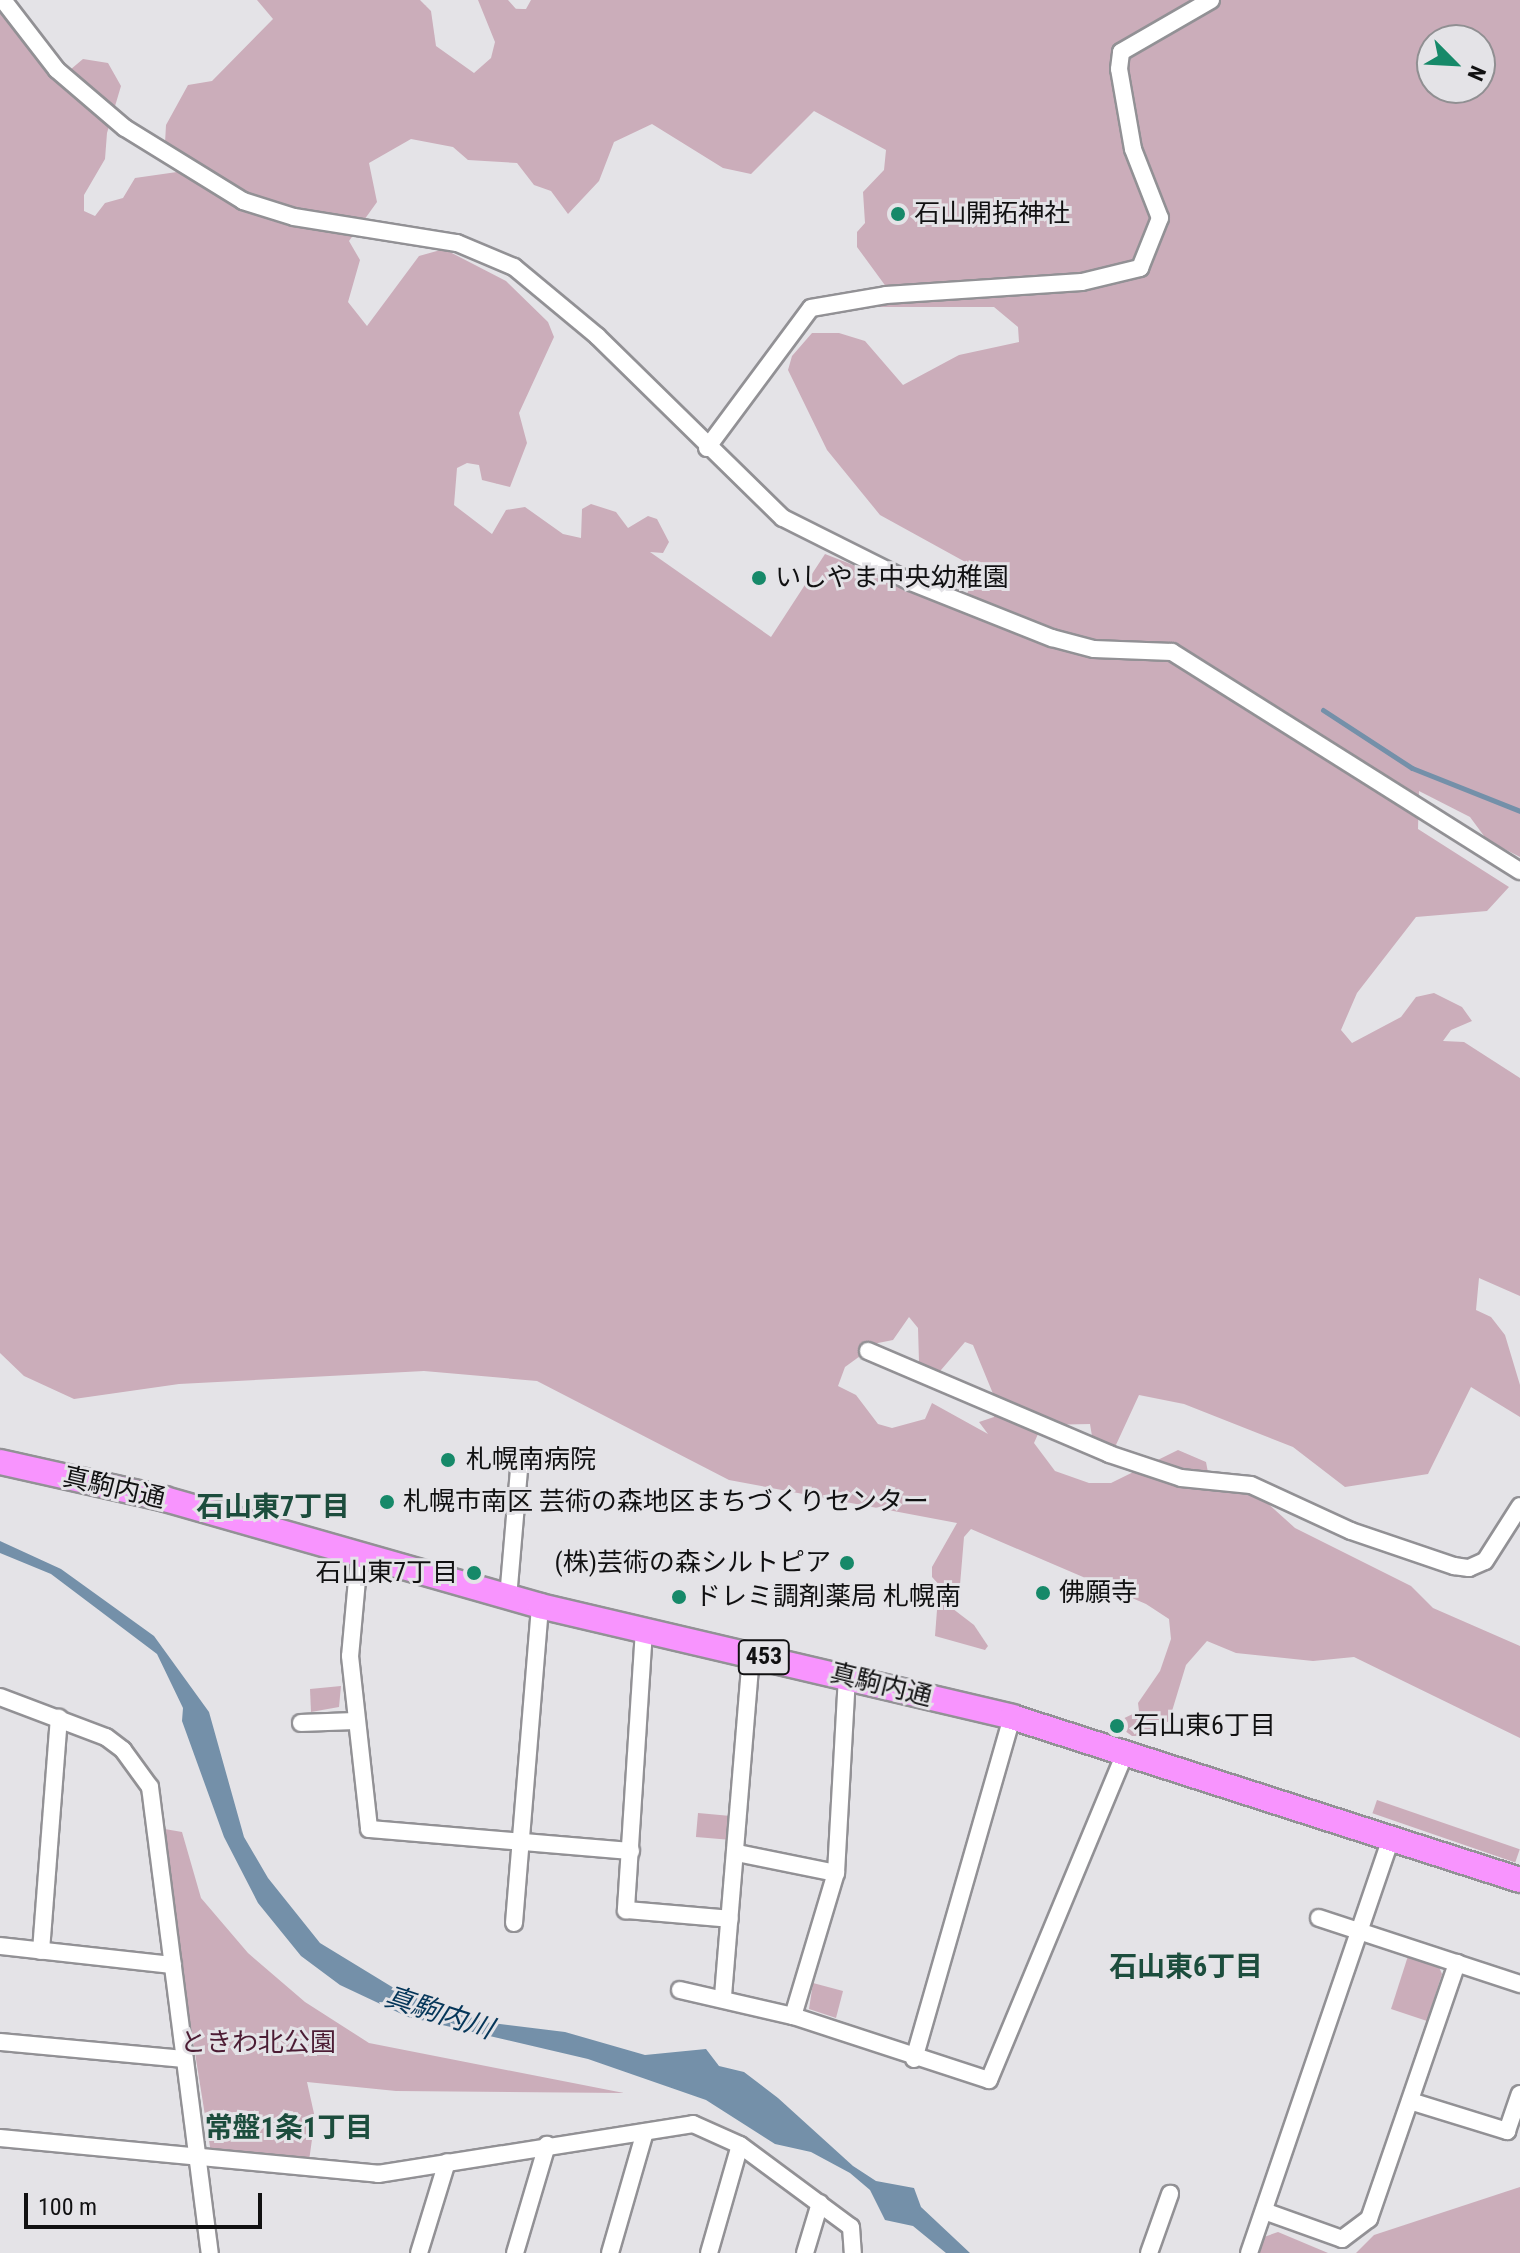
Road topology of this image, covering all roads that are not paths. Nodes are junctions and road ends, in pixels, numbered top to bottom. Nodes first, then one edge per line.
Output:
1 (3, 0) edge
2 (1211, 0) edge
3 (707, 448) junction
4 (1520, 871) edge
5 (868, 1351) dead end
6 (520, 1458) dead end
7 (0, 1462) edge
8 (1520, 1506) edge
9 (359, 1558) junction
10 (508, 1598) junction
11 (540, 1606) junction
12 (644, 1630) junction
13 (751, 1654) junction
14 (847, 1677) junction
15 (0, 1697) edge
16 (1012, 1717) junction
17 (59, 1718) junction
18 (354, 1721) junction
19 (301, 1723) dead end
20 (1125, 1753) junction
21 (1391, 1839) junction
22 (521, 1843) junction
23 (631, 1851) junction
24 (737, 1853) junction
25 (836, 1873) junction
26 (1520, 1880) edge
27 (1319, 1918) dead end
28 (730, 1919) junction
29 (514, 1923) dead end
30 (1358, 1931) junction
31 (0, 1946) edge
32 (41, 1951) junction
33 (1457, 1963) junction
34 (173, 1965) junction
35 (1520, 1984) edge
36 (680, 1990) dead end
37 (723, 1996) junction
38 (793, 2016) junction
39 (0, 2042) edge
40 (184, 2059) junction
41 (914, 2059) junction
42 (1520, 2094) edge
43 (1410, 2101) junction
44 (645, 2132) junction
45 (0, 2138) edge
46 (547, 2145) junction
47 (740, 2145) junction
48 (198, 2160) junction
49 (447, 2162) junction
50 (1170, 2194) dead end
51 (820, 2203) junction
52 (1264, 2211) junction
53 (210, 2253) edge
54 (419, 2253) edge
55 (515, 2253) edge
56 (610, 2253) edge
57 (709, 2253) edge
58 (805, 2253) edge
59 (853, 2253) edge
60 (1149, 2253) edge
61 (1249, 2253) edge

1 - 3 street
2 - 3 street
3 - 4 street
5 - 8 street
6 - 10 street
7 - 9 highway, 真駒内通 / 453
9 - 10 highway, 真駒内通 / 453
9 - 18 street
10 - 11 highway, 真駒内通 / 453
11 - 12 highway, 真駒内通 / 453
11 - 22 street
12 - 13 highway, 真駒内通 / 453
12 - 23 street
13 - 14 highway, 真駒内通 / 453
13 - 24 street
14 - 16 highway, 真駒内通 / 453
14 - 25 street
15 - 17 street
16 - 20 highway, 真駒内通 / 453
16 - 41 street
17 - 32 street
17 - 34 street
18 - 19 street
18 - 22 street
20 - 21 highway, 真駒内通 / 453
20 - 41 street
21 - 26 highway, 真駒内通 / 453
21 - 30 street
22 - 23 street
22 - 29 street
23 - 28 street
24 - 25 street
24 - 28 street
25 - 38 street
27 - 30 street
28 - 37 street
30 - 33 street
30 - 52 street
31 - 32 street
32 - 34 street
33 - 35 street
33 - 43 street
34 - 40 street
36 - 37 street
37 - 38 street
38 - 41 street
39 - 40 street
40 - 48 street
42 - 43 street
43 - 52 street
44 - 46 street
44 - 47 street
44 - 56 street
45 - 48 street
46 - 49 street
46 - 55 street
47 - 51 street
47 - 57 street
48 - 49 street
48 - 53 street
49 - 54 street
50 - 60 street
51 - 58 street
51 - 59 street
52 - 61 street

